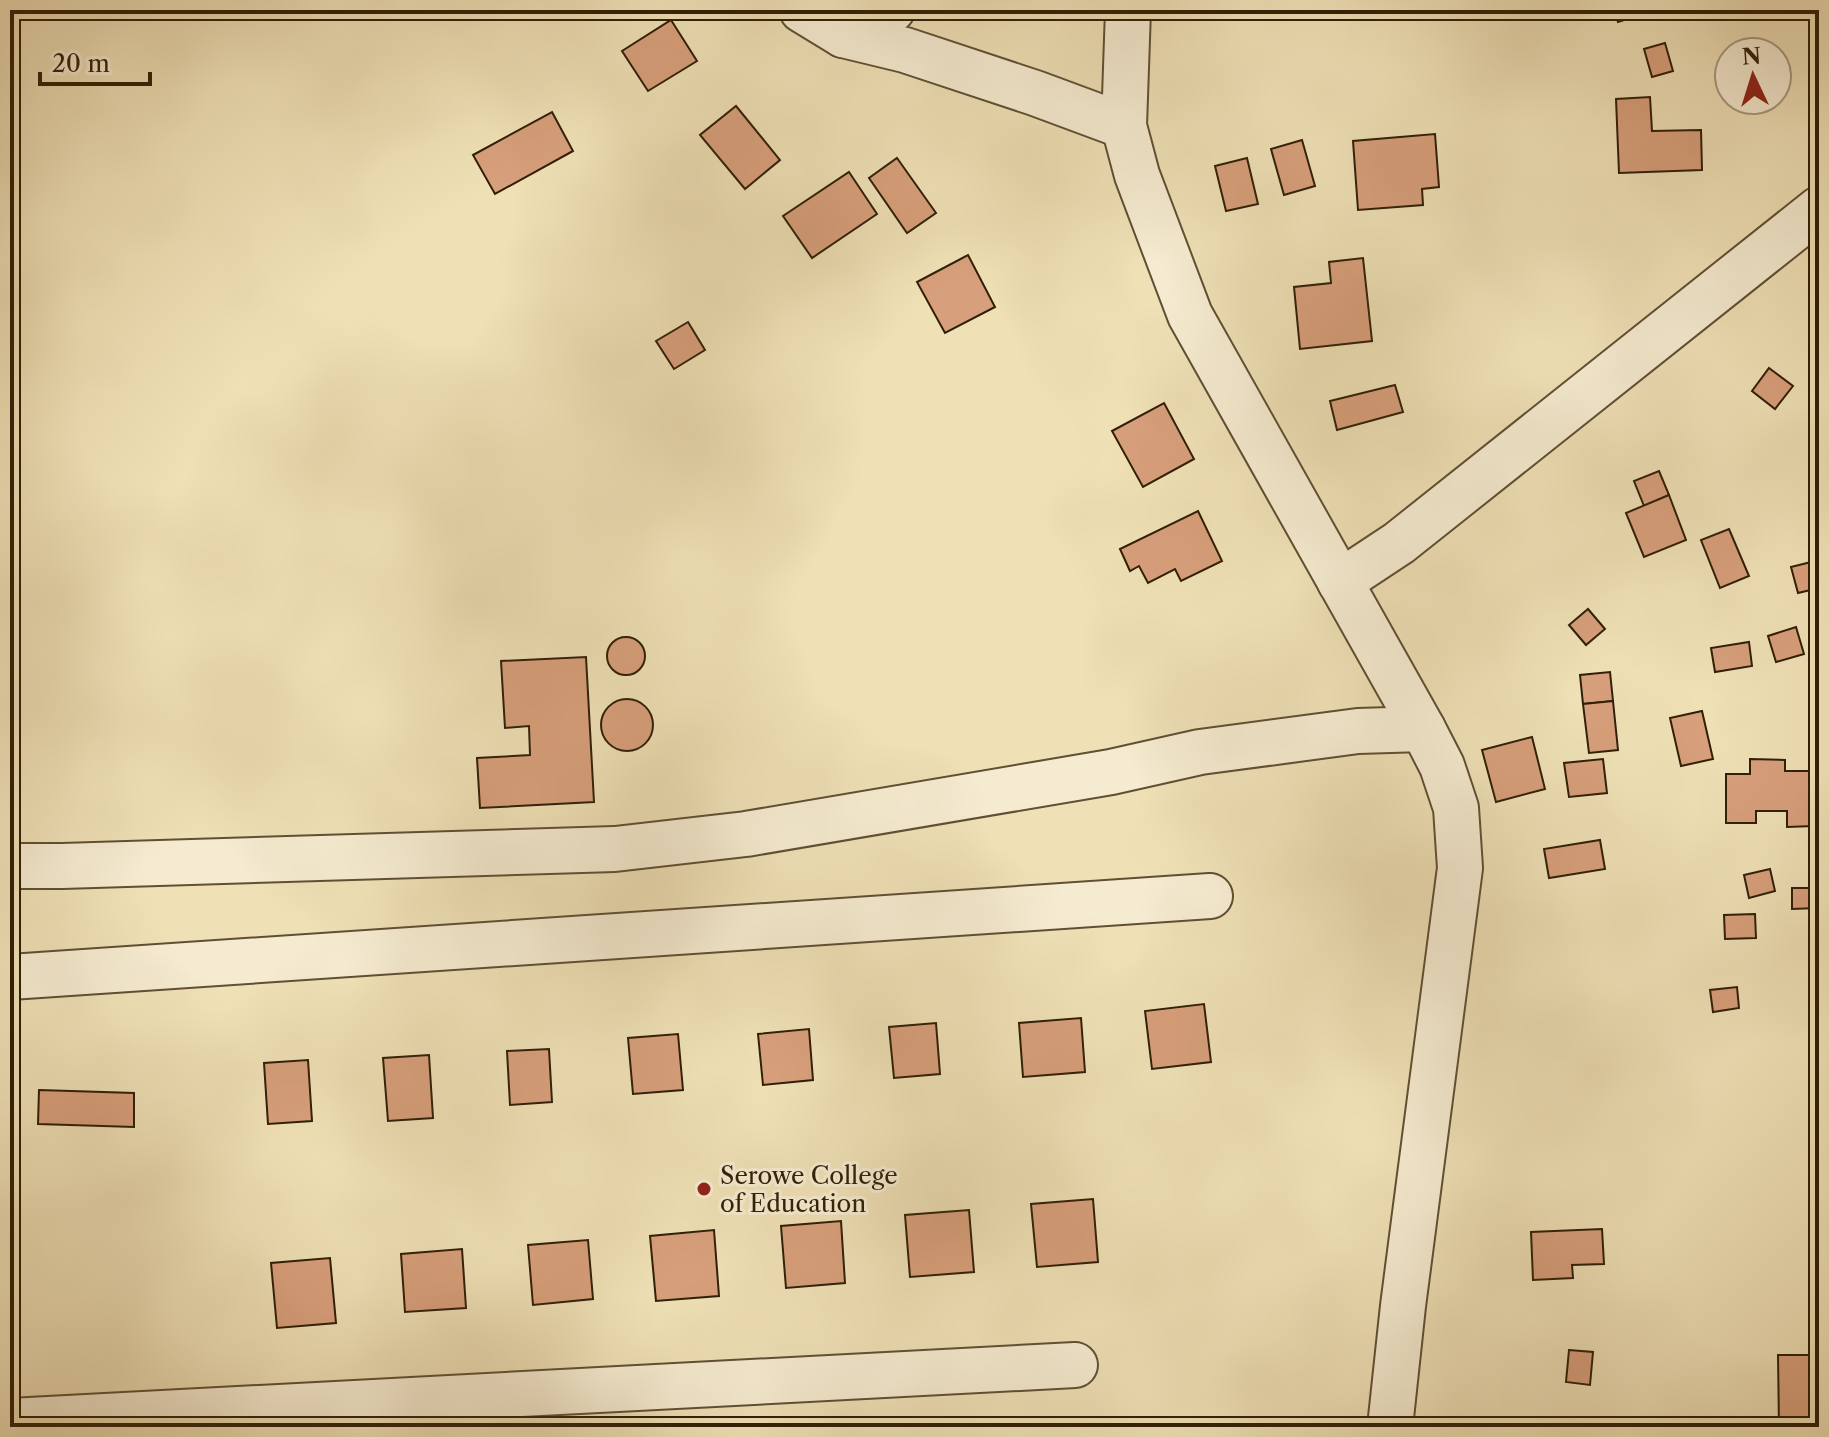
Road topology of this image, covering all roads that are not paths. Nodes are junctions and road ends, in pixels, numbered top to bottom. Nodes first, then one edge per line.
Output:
1 (802, 10) edge
2 (892, 10) edge
3 (1128, 10) edge
4 (843, 35) junction
5 (1124, 126) junction
6 (1819, 209) edge
7 (1340, 582) junction
8 (1423, 729) junction
9 (10, 866) edge
10 (1210, 896) dead end
11 (10, 977) edge
12 (1075, 1365) dead end
13 (10, 1421) edge
14 (1390, 1427) edge

1 - 4 street
2 - 4 street
3 - 5 street
4 - 5 street
5 - 7 street
6 - 7 street
7 - 8 street
8 - 9 street
8 - 14 street
10 - 11 street
12 - 13 street

